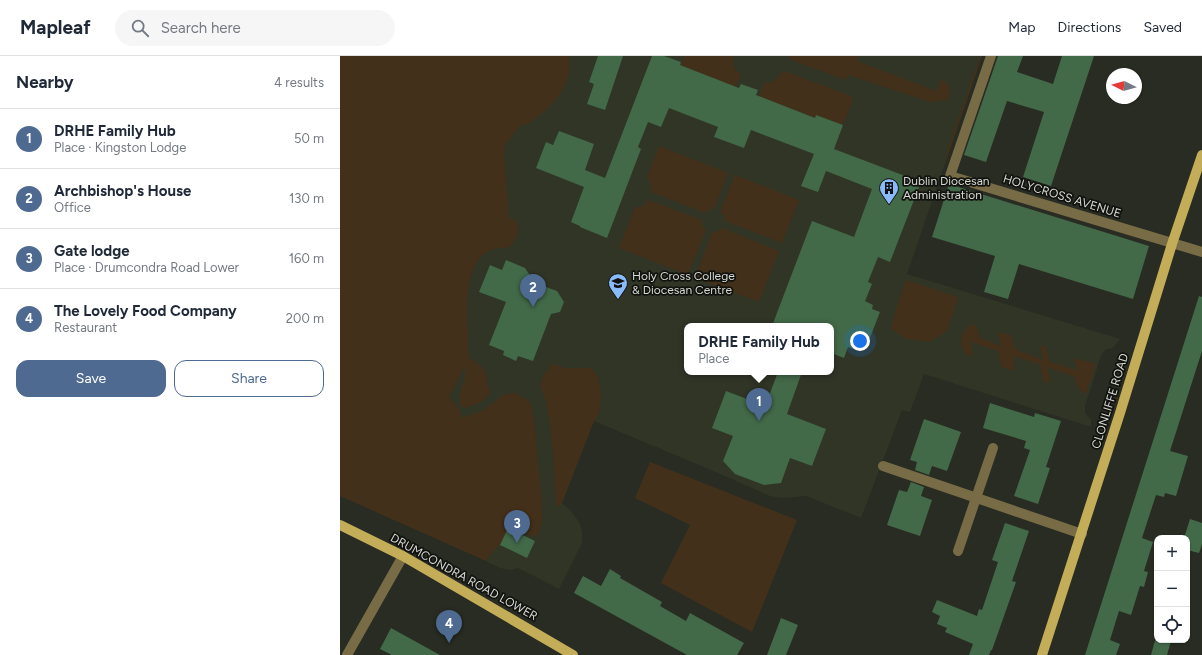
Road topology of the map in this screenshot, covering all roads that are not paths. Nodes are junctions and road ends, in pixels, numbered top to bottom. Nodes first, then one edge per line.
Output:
1 (991, 56) edge
2 (1202, 155) edge
3 (1172, 244) junction
4 (1202, 252) edge
5 (993, 448) dead end
6 (883, 466) dead end
7 (976, 498) junction
8 (340, 525) edge
9 (1082, 534) junction
10 (958, 551) dead end
11 (403, 556) junction
12 (347, 655) edge
13 (573, 655) edge
14 (1042, 655) edge

1 - 3 street, HOLYCROSS AVENUE
2 - 3 main road, CLONLIFFE ROAD
3 - 4 street
3 - 9 main road, CLONLIFFE ROAD
5 - 7 street
6 - 7 street
7 - 9 street
7 - 10 street
8 - 11 main road, DRUMCONDRA ROAD LOWER
9 - 14 main road, CLONLIFFE ROAD
11 - 12 street
11 - 13 main road, DRUMCONDRA ROAD LOWER

